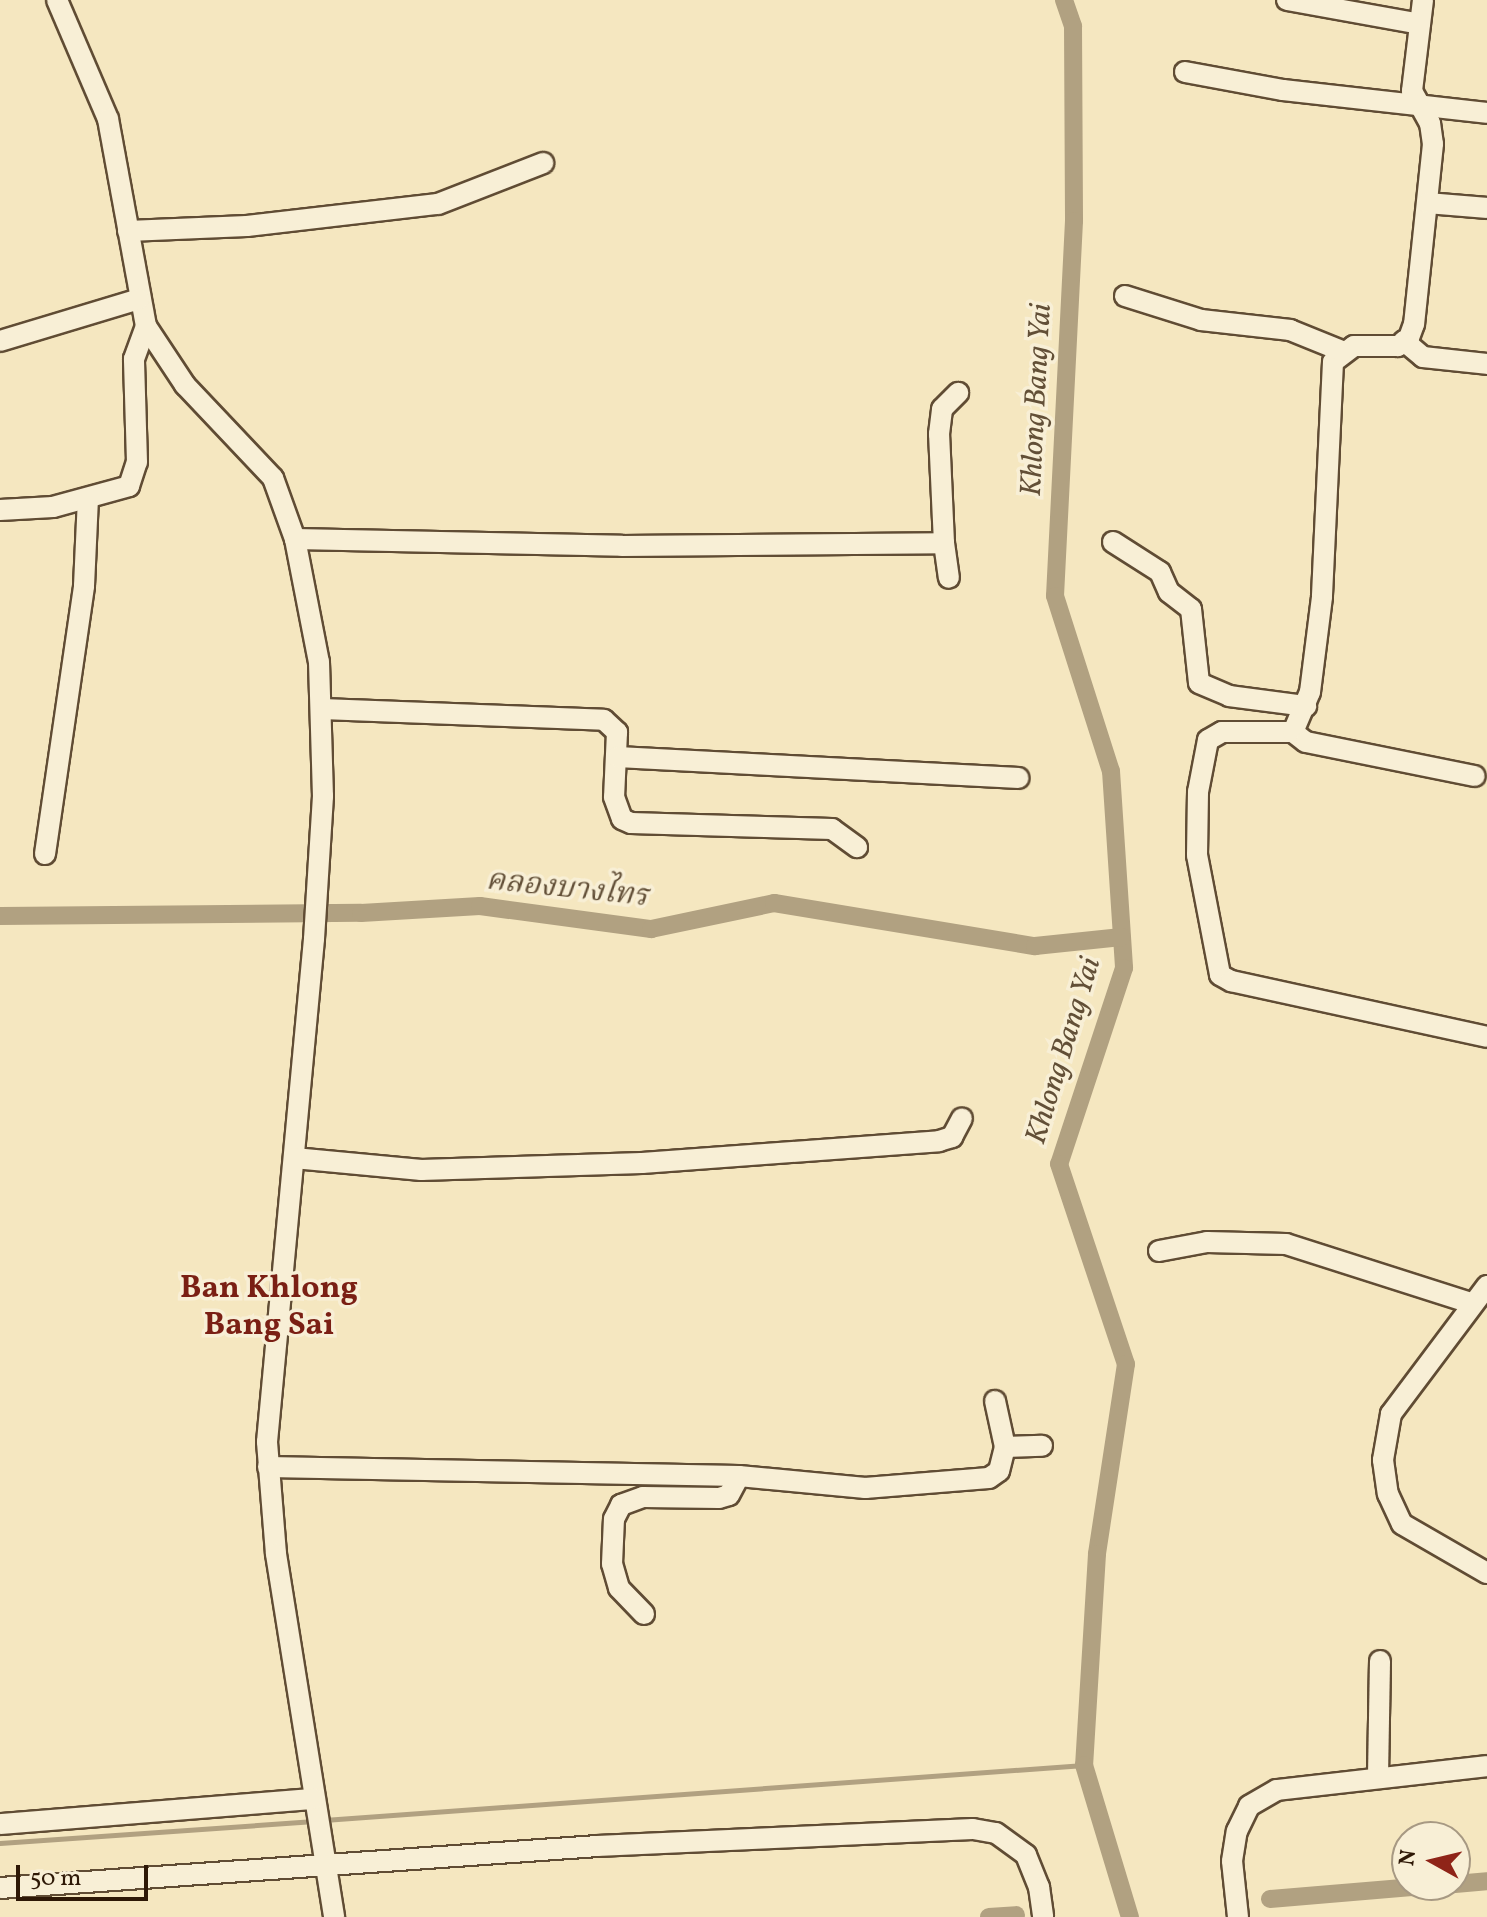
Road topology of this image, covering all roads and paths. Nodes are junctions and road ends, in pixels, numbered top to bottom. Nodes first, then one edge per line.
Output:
1 (57, 0) edge
2 (1287, 0) edge
3 (1423, 0) edge
4 (1420, 24) junction
5 (1185, 72) dead end
6 (1416, 103) junction
7 (1487, 113) edge
8 (543, 163) dead end
9 (1428, 203) junction
10 (1487, 208) edge
11 (128, 231) junction
12 (1125, 296) dead end
13 (139, 299) junction
14 (146, 326) junction
15 (0, 341) edge
16 (1404, 341) junction
17 (1342, 351) junction
18 (1487, 364) edge
19 (958, 393) dead end
20 (88, 498) junction
21 (0, 510) edge
22 (295, 539) junction
23 (1113, 542) dead end
24 (944, 543) junction
25 (949, 578) dead end
26 (1306, 706) junction
27 (322, 709) junction
28 (1293, 732) junction
29 (618, 757) junction
30 (1475, 776) dead end
31 (1018, 778) dead end
32 (857, 847) dead end
33 (45, 854) dead end
34 (1487, 1037) edge
35 (962, 1118) dead end
36 (294, 1158) junction
37 (1159, 1251) dead end
38 (1487, 1286) edge
39 (1471, 1303) junction
40 (995, 1401) dead end
41 (1042, 1446) dead end
42 (1005, 1447) junction
43 (268, 1467) junction
44 (739, 1476) junction
45 (1487, 1573) edge
46 (644, 1614) dead end
47 (1380, 1661) dead end
48 (1487, 1766) edge
49 (1378, 1776) junction
50 (317, 1813) junction
51 (0, 1824) edge
52 (326, 1864) junction
53 (0, 1888) edge
54 (334, 1917) edge
55 (1043, 1917) edge
56 (1238, 1917) edge

1 - 11 street
2 - 4 street
3 - 4 street
4 - 6 street
5 - 6 street
6 - 7 street
6 - 9 street
8 - 11 street
9 - 10 street
9 - 16 street
11 - 13 street
12 - 17 street
13 - 14 street
13 - 15 street
14 - 20 street
14 - 22 street
16 - 17 street
16 - 18 street
17 - 26 street
19 - 24 street
20 - 21 street
20 - 33 street
22 - 24 street
22 - 27 street
23 - 26 street
24 - 25 street
26 - 28 street
27 - 29 street
27 - 36 street
28 - 30 street
28 - 34 street
29 - 31 street
29 - 32 street
35 - 36 street
36 - 43 street
37 - 39 street
38 - 39 street
39 - 45 street
40 - 42 street
41 - 42 street
42 - 44 street
43 - 44 street
43 - 50 street
44 - 46 street
47 - 49 street
48 - 49 street
49 - 56 street
50 - 51 street
50 - 52 street
52 - 53 street
52 - 54 street
52 - 55 street

